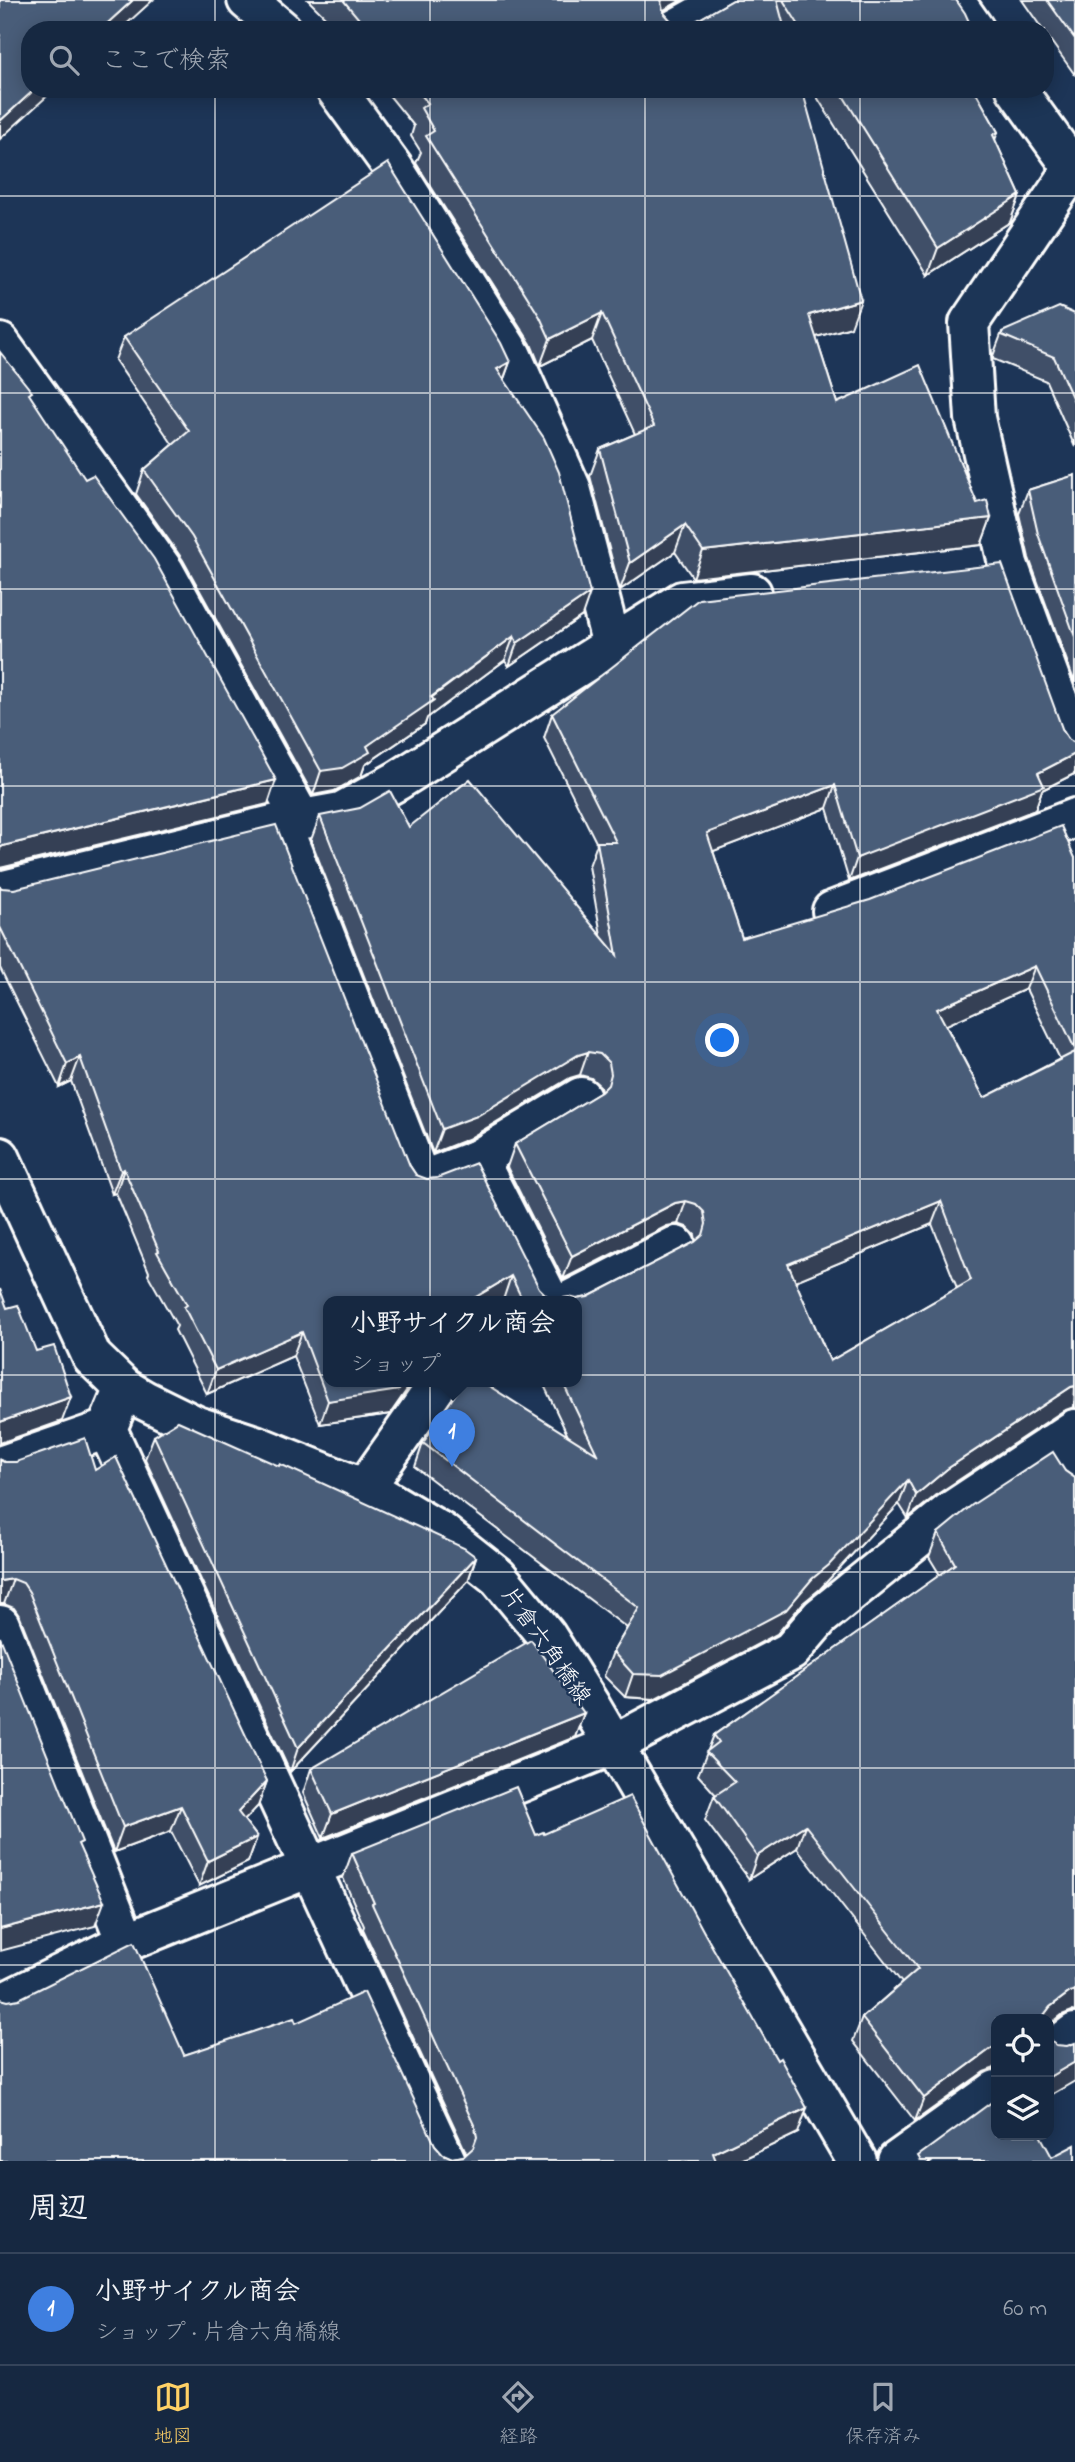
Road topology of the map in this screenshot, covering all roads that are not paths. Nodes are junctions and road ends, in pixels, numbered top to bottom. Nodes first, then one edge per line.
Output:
1 (247, 0) edge
2 (727, 0) edge
3 (954, 0) edge
4 (272, 21) edge
5 (689, 21) edge
6 (969, 21) edge
7 (343, 98) edge
8 (1023, 98) edge
9 (1074, 169) edge
10 (0, 343) edge
11 (1008, 564) junction
12 (968, 569) edge
13 (791, 589) edge
14 (612, 645) junction
15 (1075, 747) edge
16 (1075, 818) edge
17 (291, 821) junction
18 (0, 891) edge
19 (832, 911) edge
20 (581, 1097) dead end
21 (0, 1157) edge
22 (478, 1159) junction
23 (676, 1246) dead end
24 (547, 1296) edge
25 (579, 1296) edge
26 (436, 1387) edge
27 (124, 1388) junction
28 (107, 1429) junction
29 (1063, 1437) edge
30 (0, 1466) edge
31 (1075, 1482) edge
32 (364, 1489) junction
33 (0, 1625) edge
34 (613, 1745) junction
35 (311, 1867) junction
36 (127, 1942) junction
37 (0, 2004) edge
38 (991, 2094) edge
39 (855, 2160) edge
40 (446, 2161) edge
41 (897, 2161) edge

1 - 4 street
2 - 5 street
3 - 6 street
7 - 14 street
8 - 9 street
9 - 11 street
10 - 17 street
11 - 12 street
11 - 15 street
13 - 14 street
14 - 17 street
16 - 19 street
17 - 18 street
17 - 22 street
20 - 22 street
21 - 27 street, 片倉六角橋線
22 - 24 street
23 - 25 street
26 - 32 street
27 - 28 street
27 - 32 street, 片倉六角橋線
28 - 30 street
28 - 35 street
29 - 31 street
29 - 34 street
32 - 34 street, 片倉六角橋線
33 - 36 street
34 - 35 street
34 - 39 street, 片倉六角橋線
35 - 36 street
35 - 40 street
36 - 37 street
38 - 41 street

